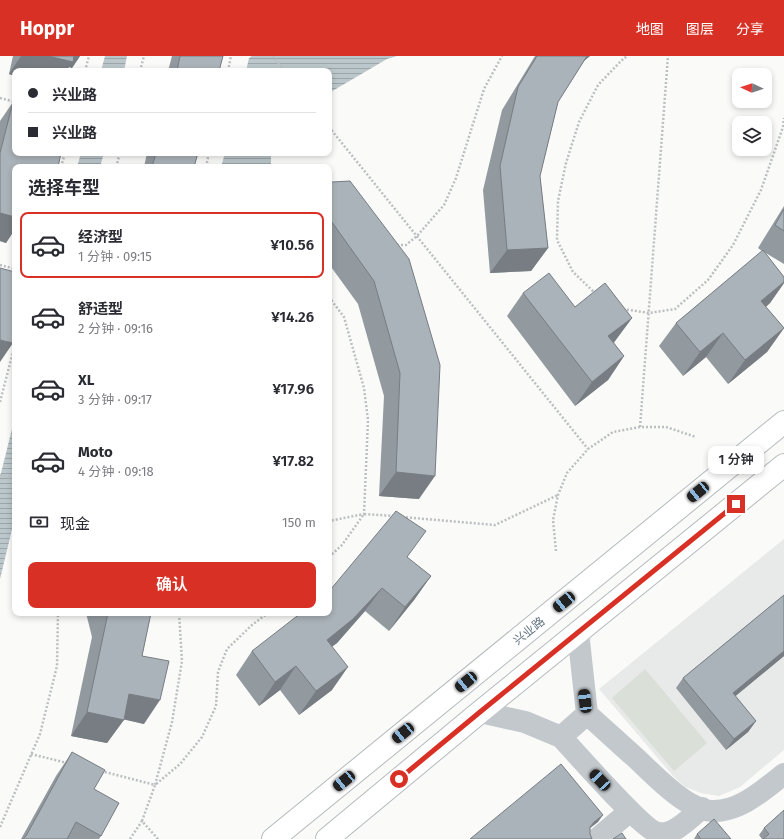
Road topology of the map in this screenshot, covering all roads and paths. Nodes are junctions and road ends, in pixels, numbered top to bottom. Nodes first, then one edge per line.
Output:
1 (88, 56) edge
2 (144, 56) edge
3 (231, 56) edge
4 (273, 56) edge
5 (502, 56) edge
6 (627, 56) edge
7 (668, 56) edge
8 (86, 68) edge
9 (141, 68) edge
10 (229, 68) edge
11 (283, 68) edge
12 (0, 98) edge
13 (12, 101) edge
14 (784, 118) edge
15 (332, 131) edge
16 (416, 236) junction
17 (393, 244) edge
18 (0, 265) edge
19 (12, 268) edge
20 (598, 296) edge
21 (332, 301) edge
22 (619, 307) edge
23 (649, 313) junction
24 (12, 356) edge
25 (0, 402) edge
26 (784, 422) edge
27 (640, 427) junction
28 (696, 437) dead end
29 (588, 449) junction
30 (784, 465) edge
31 (0, 475) edge
32 (12, 478) edge
33 (558, 495) junction
34 (364, 514) junction
35 (332, 520) edge
36 (556, 551) dead end
37 (332, 554) edge
38 (58, 616) edge
39 (179, 616) edge
40 (264, 616) edge
41 (578, 632) junction
42 (480, 712) junction
43 (426, 714) junction
44 (587, 714) junction
45 (561, 737) junction
46 (447, 739) junction
47 (31, 754) junction
48 (68, 763) edge
49 (97, 770) edge
50 (784, 774) edge
51 (155, 785) junction
52 (702, 808) junction
53 (630, 812) junction
54 (142, 821) junction
55 (0, 827) edge
56 (130, 839) edge
57 (158, 839) edge
58 (273, 839) edge
59 (327, 839) edge
60 (598, 839) edge

1 - 8 path
2 - 9 path
3 - 10 path
4 - 11 path
5 - 16 path
6 - 20 path
7 - 23 path
12 - 13 path
14 - 23 path
15 - 16 path
16 - 17 path
16 - 29 path
18 - 19 path
21 - 34 path
22 - 23 path
23 - 27 path
24 - 25 path
26 - 43 main road, 兴业路
27 - 28 path
27 - 29 path
29 - 33 path
30 - 41 main road
31 - 32 path
33 - 34 path
33 - 36 path
34 - 35 path
34 - 37 path
38 - 47 path
39 - 51 path
40 - 51 path
41 - 42 main road
41 - 44 lane
42 - 45 lane
42 - 46 main road
43 - 46 main road
43 - 58 main road, 兴业路
44 - 45 lane
44 - 52 lane
45 - 53 lane
46 - 59 main road
47 - 48 path
47 - 55 path
49 - 51 path
50 - 52 lane
51 - 54 path
52 - 53 lane
53 - 60 lane
54 - 56 path
54 - 57 path

